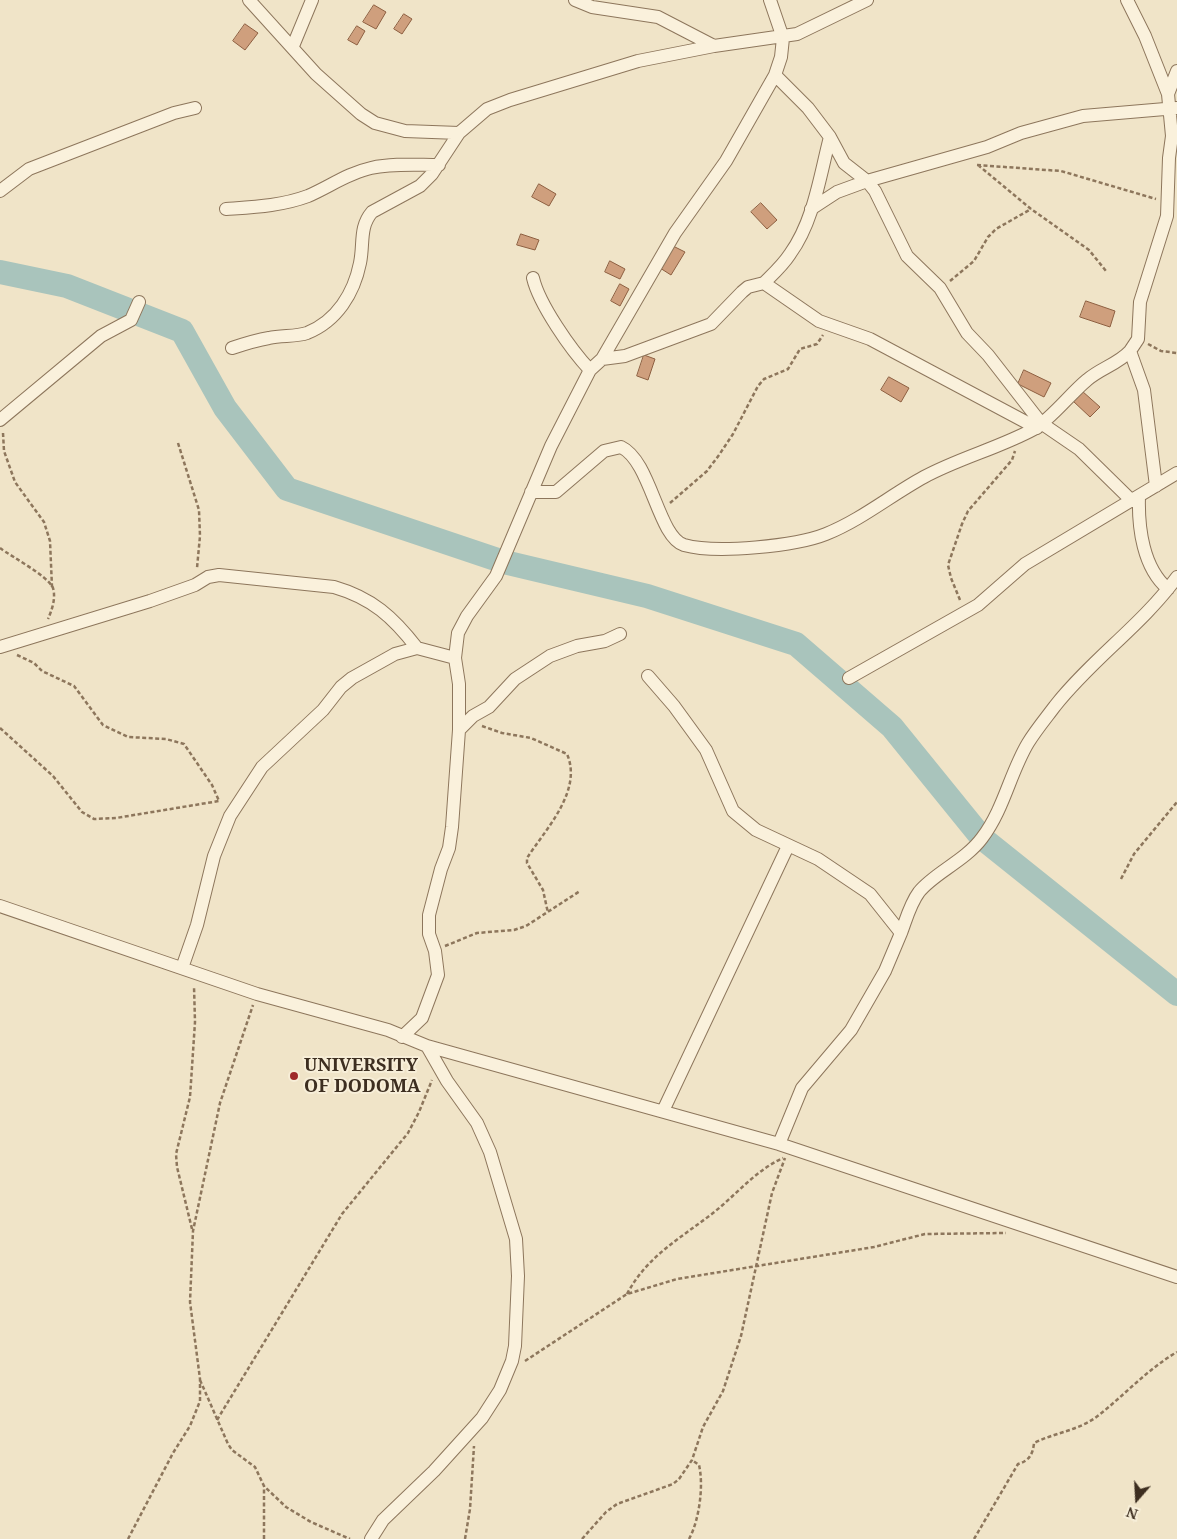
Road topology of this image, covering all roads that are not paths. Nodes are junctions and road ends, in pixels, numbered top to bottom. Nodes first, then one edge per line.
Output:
1 (249, 0) edge
2 (312, 0) edge
3 (574, 0) edge
4 (770, 0) edge
5 (867, 0) edge
6 (1127, 0) edge
7 (783, 38) junction
8 (293, 46) junction
9 (714, 46) junction
10 (1177, 71) edge
11 (775, 75) junction
12 (1168, 94) junction
13 (195, 108) dead end
14 (1173, 109) edge
15 (459, 134) junction
16 (830, 137) junction
17 (439, 165) junction
18 (867, 181) junction
19 (0, 191) edge
20 (226, 209) dead end
21 (811, 209) junction
22 (533, 278) dead end
23 (764, 283) junction
24 (139, 302) dead end
25 (232, 348) dead end
26 (1130, 351) junction
27 (602, 359) junction
28 (590, 370) junction
29 (2, 418) edge
30 (1038, 426) junction
31 (1177, 473) edge
32 (1156, 486) junction
33 (531, 492) junction
34 (1136, 499) junction
35 (1177, 577) edge
36 (1168, 589) junction
37 (620, 634) dead end
38 (0, 647) edge
39 (417, 648) junction
40 (455, 658) junction
41 (648, 676) dead end
42 (849, 678) dead end
43 (459, 730) junction
44 (788, 846) junction
45 (0, 906) edge
46 (901, 934) junction
47 (187, 970) junction
48 (402, 1037) junction
49 (427, 1046) junction
50 (663, 1111) junction
51 (784, 1149) junction
52 (1176, 1277) edge
53 (371, 1539) edge

1 - 8 street
2 - 8 street
3 - 9 street
4 - 7 street
5 - 7 street
6 - 12 street
7 - 9 street
7 - 11 street
8 - 15 street
9 - 15 street
10 - 12 street
11 - 16 street
11 - 27 street
12 - 14 street
13 - 19 street
14 - 18 street
14 - 26 street
15 - 17 street
16 - 18 street
16 - 21 street
17 - 20 street
17 - 25 street
18 - 21 street
18 - 30 street
21 - 23 street
22 - 28 street
23 - 27 street
23 - 30 street
24 - 29 street
26 - 30 street
26 - 32 street
27 - 28 street
28 - 33 street
30 - 33 street
30 - 34 street
31 - 32 street
32 - 34 street
33 - 40 street
34 - 36 street
34 - 42 street
35 - 36 street
36 - 46 street
37 - 43 street
38 - 39 street
39 - 40 street
39 - 47 street
40 - 43 street
41 - 44 street
43 - 48 street
44 - 46 street
44 - 50 street
45 - 47 street
46 - 51 street
47 - 48 street
48 - 49 street
49 - 50 street
49 - 53 street
50 - 51 street
51 - 52 street

